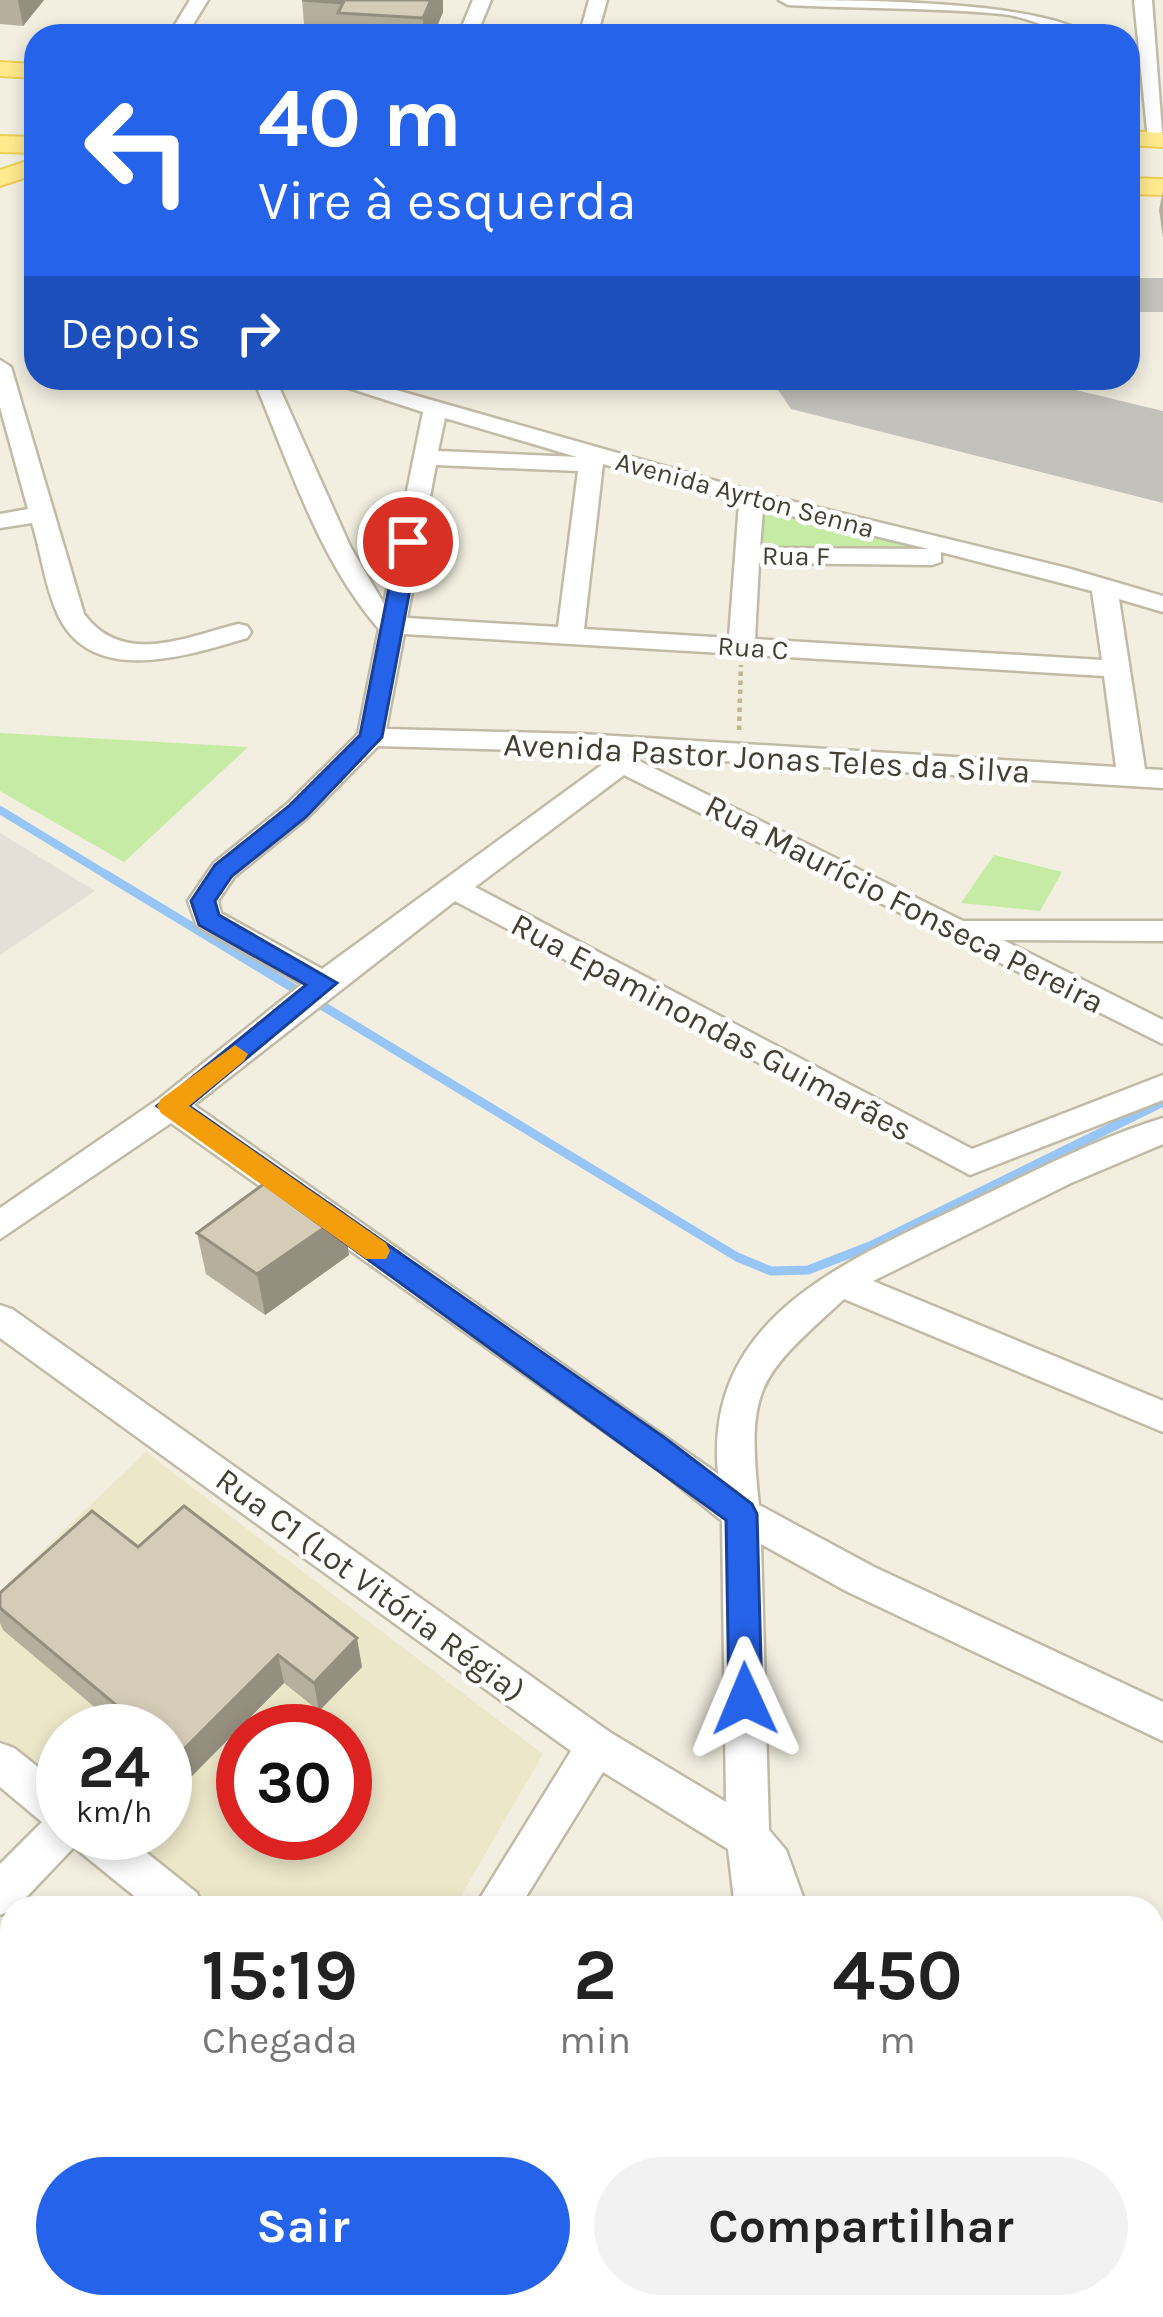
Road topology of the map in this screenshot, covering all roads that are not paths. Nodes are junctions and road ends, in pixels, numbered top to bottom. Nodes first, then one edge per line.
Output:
1 (788, 0) edge
2 (1143, 0) edge
3 (1069, 24) edge
4 (1155, 63) edge
5 (1161, 140) edge
6 (0, 367) edge
7 (270, 390) edge
8 (371, 390) edge
9 (435, 408) junction
10 (7, 416) edge
11 (428, 458) junction
12 (591, 459) junction
13 (751, 499) junction
14 (42, 514) junction
15 (0, 521) edge
16 (748, 555) junction
17 (987, 558) junction
18 (1104, 585) junction
19 (1163, 604) edge
20 (389, 626) junction
21 (238, 632) dead end
22 (570, 636) junction
23 (741, 648) junction
24 (1116, 669) junction
25 (370, 737) junction
26 (582, 743) junction
27 (623, 763) junction
28 (1132, 778) junction
29 (1163, 779) edge
30 (454, 888) junction
31 (962, 930) junction
32 (1163, 931) edge
33 (324, 983) junction
34 (1163, 1033) edge
35 (1163, 1087) edge
36 (171, 1106) junction
37 (1163, 1130) edge
38 (0, 1226) edge
39 (839, 1282) junction
40 (0, 1319) edge
41 (1163, 1417) edge
42 (741, 1514) junction
43 (1163, 1722) edge
44 (597, 1746) junction
45 (0, 1762) edge
46 (36, 1791) edge
47 (748, 1838) junction
48 (36, 1857) edge
49 (122, 1860) edge
50 (0, 1894) edge
51 (167, 1896) edge
52 (503, 1896) edge
53 (755, 1896) edge
54 (782, 1896) edge

1 - 3 street
2 - 4 street
4 - 5 street
6 - 10 street
7 - 20 street
8 - 9 street, Avenida Ayrton Senna
9 - 11 street
9 - 12 street, Avenida Ayrton Senna
10 - 14 street
11 - 12 street
11 - 20 street
12 - 13 street, Avenida Ayrton Senna
12 - 22 street
13 - 16 street
13 - 17 street, Avenida Ayrton Senna
14 - 15 street
14 - 21 street
16 - 17 street, Rua F
16 - 23 street
17 - 18 street, Avenida Ayrton Senna
18 - 19 street, Avenida Ayrton Senna
18 - 24 street
20 - 22 street, Rua C
20 - 25 street
22 - 23 street, Rua C
23 - 24 street, Rua C
24 - 28 street
25 - 26 street, Avenida Pastor Jonas Teles da Silva
25 - 33 street
26 - 27 street, Rua Maurício Fonseca Pereira
26 - 28 street, Avenida Pastor Jonas Teles da Silva
27 - 30 street
27 - 31 street, Rua Maurício Fonseca Pereira
28 - 29 street, Avenida Pastor Jonas Teles da Silva
30 - 33 street
30 - 35 street, Rua Epaminondas Guimarães
31 - 32 street
31 - 34 street, Rua Maurício Fonseca Pereira
33 - 36 street
36 - 38 street
36 - 42 street
37 - 39 street
39 - 41 street
39 - 42 street
40 - 44 street, Rua C1 (Lot Vitória Régia)
42 - 43 street
42 - 47 street
44 - 47 street, Rua C1 (Lot Vitória Régia)
44 - 52 street
45 - 46 street
47 - 53 street
47 - 54 street
48 - 50 street
49 - 51 street

